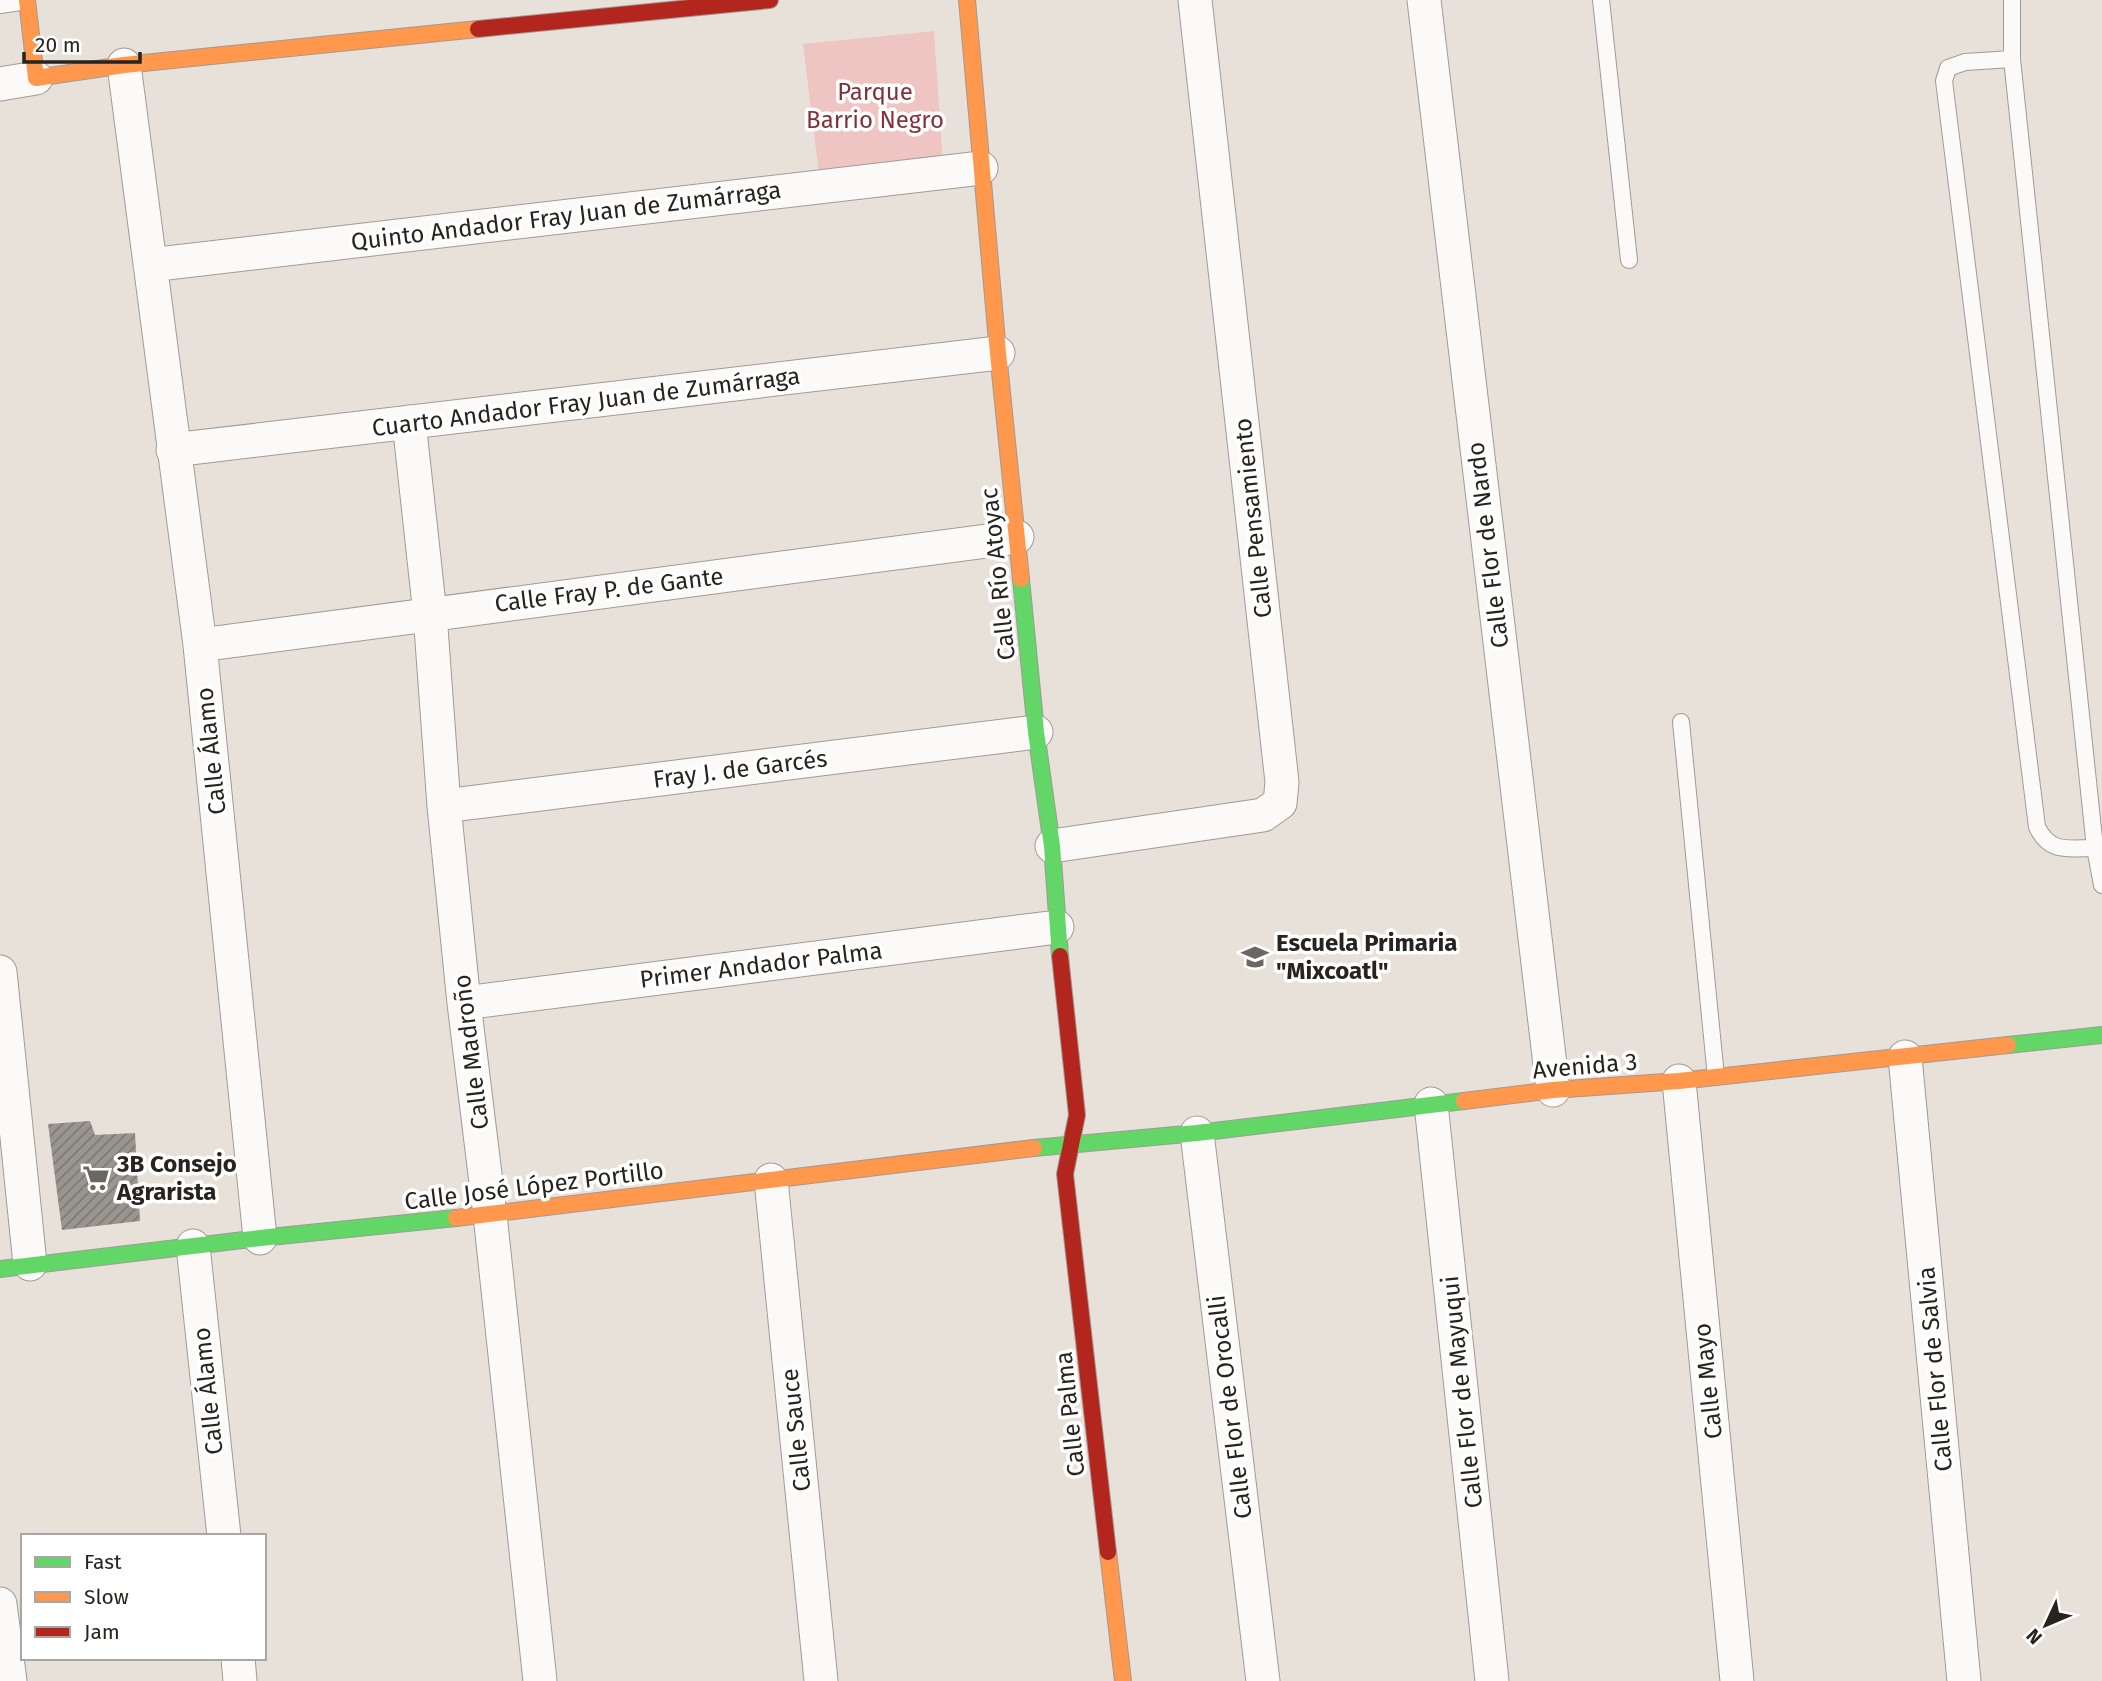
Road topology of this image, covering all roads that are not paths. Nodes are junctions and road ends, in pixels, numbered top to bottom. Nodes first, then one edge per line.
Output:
1 (27, 0) edge
2 (770, 0) edge
3 (967, 0) edge
4 (1195, 0) edge
5 (1424, 0) edge
6 (1601, 0) edge
7 (2012, 0) edge
8 (723, 3) edge
9 (0, 5) edge
10 (2012, 59) junction
11 (124, 65) junction
12 (36, 78) junction
13 (0, 84) edge
14 (981, 168) junction
15 (1629, 260) dead end
16 (150, 265) junction
17 (998, 353) junction
18 (409, 422) junction
19 (173, 450) junction
20 (1017, 537) junction
21 (430, 614) junction
22 (200, 645) junction
23 (1681, 722) dead end
24 (1036, 732) junction
25 (444, 806) junction
26 (1052, 846) junction
27 (2095, 848) junction
28 (2102, 885) edge
29 (1057, 927) junction
30 (0, 972) edge
31 (464, 1003) junction
32 (2102, 1035) edge
33 (1905, 1056) junction
34 (1716, 1077) junction
35 (1679, 1081) junction
36 (1553, 1090) junction
37 (1431, 1104) junction
38 (1198, 1133) junction
39 (1072, 1143) junction
40 (771, 1180) junction
41 (490, 1215) junction
42 (260, 1238) junction
43 (192, 1246) junction
44 (15, 1266) edge
45 (225, 1534) edge
46 (0, 1604) edge
47 (238, 1660) edge
48 (10, 1681) edge
49 (240, 1681) edge
50 (540, 1681) edge
51 (821, 1681) edge
52 (1123, 1681) edge
53 (1263, 1681) edge
54 (1492, 1681) edge
55 (1737, 1681) edge
56 (1964, 1681) edge

1 - 9 lane
1 - 12 street
2 - 8 street
3 - 14 street, Calle Río Atoyac
4 - 26 street, Calle Pensamiento
5 - 36 street, Calle Flor de Nardo
6 - 15 lane
7 - 10 lane
8 - 11 street
10 - 27 lane
10 - 27 lane
11 - 12 street
11 - 16 street, Calle Álamo
12 - 13 street
14 - 16 street, Quinto Andador Fray Juan de Zumárraga
14 - 17 street, Calle Río Atoyac
16 - 19 street, Calle Álamo
17 - 18 street, Cuarto Andador Fray Juan de Zumárraga
17 - 20 street, Calle Río Atoyac
18 - 19 street, Cuarto Andador Fray Juan de Zumárraga
18 - 21 street, Calle Madroño
19 - 22 street, Calle Álamo
20 - 21 street, Calle Fray P. de Gante
20 - 24 street, Calle Río Atoyac
21 - 22 street, Calle Fray P. de Gante
21 - 25 street, Calle Madroño
22 - 42 street, Calle Álamo
23 - 34 lane
24 - 25 street, Fray J. de Garcés
24 - 26 street, Calle Río Atoyac
25 - 31 street, Calle Madroño
26 - 29 street, Calle Río Atoyac
27 - 28 lane
29 - 31 street, Primer Andador Palma
29 - 39 street, Calle Río Atoyac
30 - 44 street
31 - 41 street, Calle Madroño
32 - 33 street, Avenida 3
33 - 34 street, Avenida 3
33 - 56 street, Calle Flor de Salvia
34 - 35 street, Avenida 3
35 - 36 street, Avenida 3
35 - 55 street, Calle Mayo
36 - 37 street, Avenida 3
37 - 38 street, Avenida 3
37 - 54 street, Calle Flor de Mayuqui
38 - 39 street, Avenida 3
38 - 53 street, Calle Flor de Orocalli
39 - 40 street, Calle José López Portillo
39 - 52 street, Calle Palma
40 - 41 street, Calle José López Portillo
40 - 51 street, Calle Sauce
41 - 42 street, Calle José López Portillo
41 - 50 street, Calle Madroño
42 - 43 street, Calle José López Portillo
43 - 44 street, Calle José López Portillo
43 - 45 street, Calle Álamo
46 - 48 street
47 - 49 street

